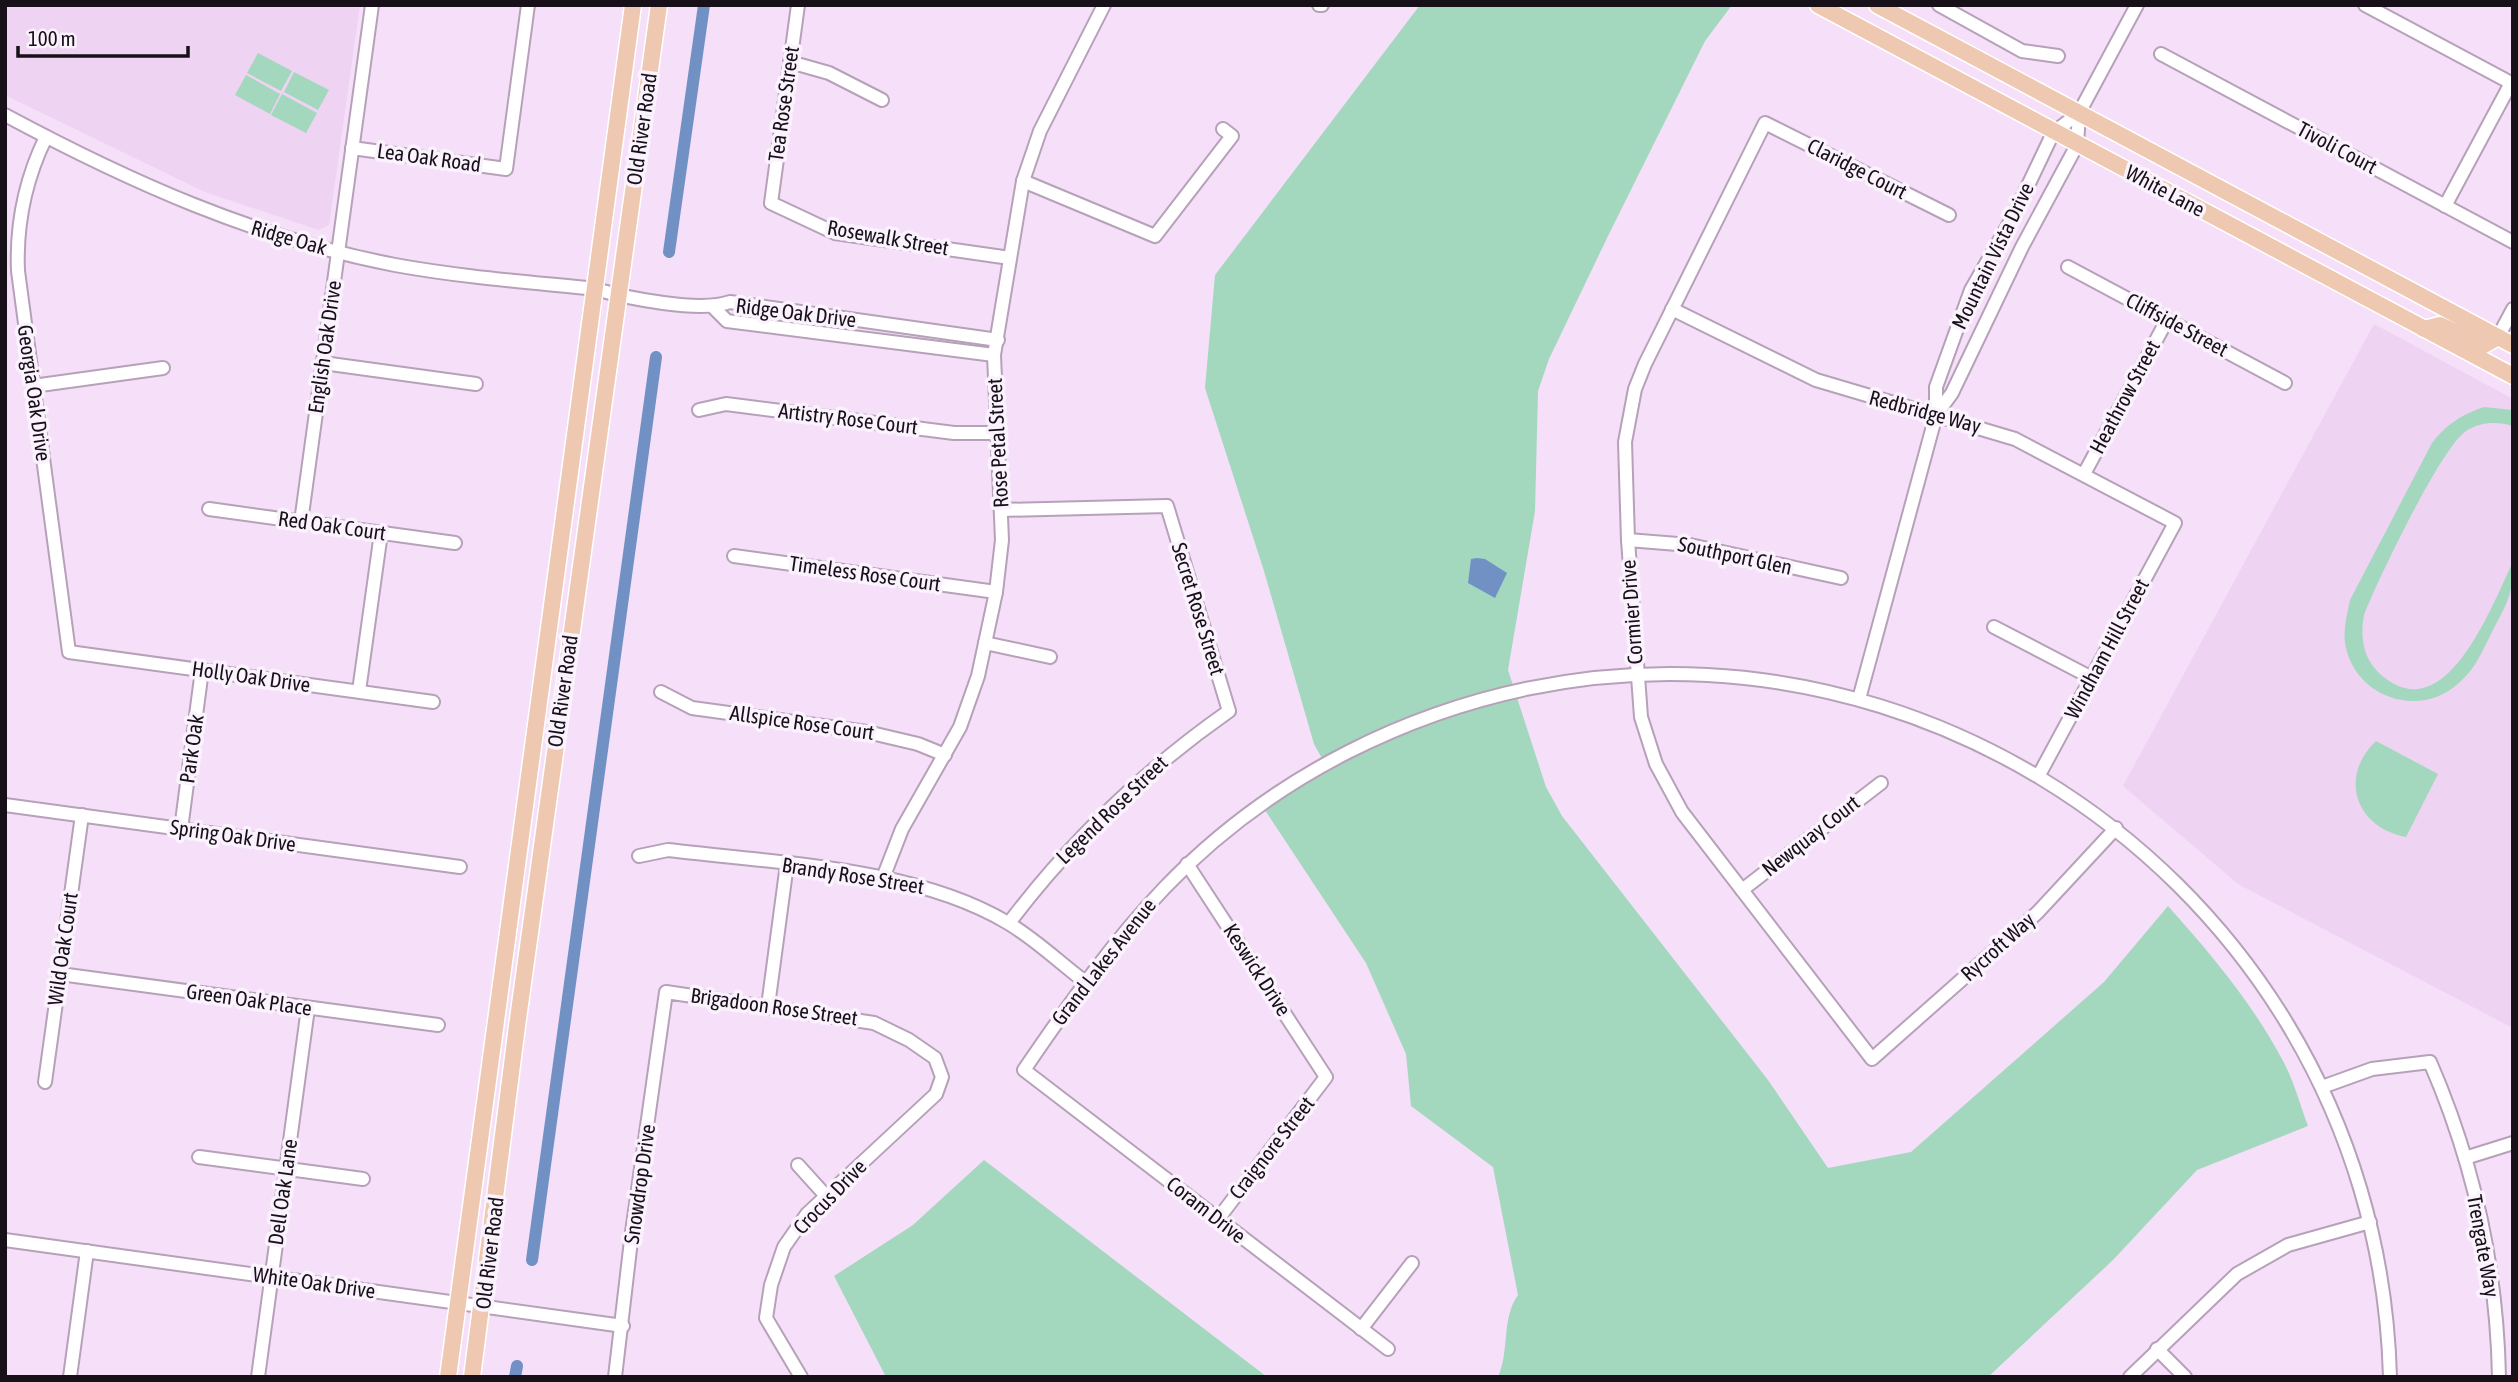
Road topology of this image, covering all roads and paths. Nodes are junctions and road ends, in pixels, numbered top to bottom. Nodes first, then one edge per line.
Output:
1 (372, 5) edge
2 (528, 5) edge
3 (634, 5) edge
4 (659, 5) edge
5 (798, 5) edge
6 (1104, 5) edge
7 (1818, 5) edge
8 (1877, 5) edge
9 (1939, 5) edge
10 (2137, 5) edge
11 (2365, 5) edge
12 (2161, 54) dead end
13 (2057, 56) dead end
14 (790, 62) junction
15 (2512, 84) edge
16 (882, 100) dead end
17 (2079, 113) junction
18 (5, 115) edge
19 (1765, 123) joint
20 (1223, 129) dead end
21 (2053, 132) junction
22 (46, 137) junction
23 (2077, 145) junction
24 (352, 148) junction
25 (1023, 181) junction
26 (771, 203) joint
27 (2445, 206) junction
28 (1949, 215) dead end
29 (2513, 242) edge
30 (338, 253) junction
31 (1010, 258) junction
32 (2068, 267) dead end
33 (595, 289) junction
34 (618, 295) junction
35 (714, 308) junction
36 (1672, 309) junction
37 (2513, 309) edge
38 (2167, 320) junction
39 (2424, 328) junction
40 (998, 340) junction
41 (2505, 341) edge
42 (994, 355) junction
43 (323, 363) junction
44 (163, 368) dead end
45 (2513, 376) edge
46 (2285, 383) dead end
47 (477, 384) dead end
48 (33, 386) junction
49 (699, 410) dead end
50 (1936, 415) junction
51 (996, 433) junction
52 (2084, 474) junction
53 (209, 509) dead end
54 (1001, 510) junction
55 (301, 522) junction
56 (2175, 523) joint
57 (381, 533) junction
58 (1628, 540) junction
59 (455, 543) dead end
60 (734, 556) dead end
61 (1841, 578) dead end
62 (996, 592) junction
63 (1994, 627) dead end
64 (985, 643) junction
65 (69, 652) joint
66 (1051, 657) dead end
67 (202, 670) junction
68 (1636, 676) junction
69 (2092, 678) junction
70 (359, 691) junction
71 (661, 692) dead end
72 (1859, 699) junction
73 (433, 702) dead end
74 (1230, 711) joint
75 (945, 755) junction
76 (2039, 775) junction
77 (1881, 783) dead end
78 (5, 805) edge
79 (82, 815) junction
80 (2116, 828) junction
81 (181, 829) junction
82 (639, 856) dead end
83 (1187, 863) junction
84 (787, 864) junction
85 (460, 867) dead end
86 (883, 878) junction
87 (1742, 890) junction
88 (1009, 923) junction
89 (60, 974) junction
90 (1084, 981) junction
91 (666, 992) joint
92 (768, 1006) junction
93 (308, 1008) junction
94 (439, 1025) dead end
95 (1872, 1059) joint
96 (1024, 1070) joint
97 (943, 1077) joint
98 (1326, 1077) joint
99 (45, 1082) dead end
100 (2322, 1087) junction
101 (2513, 1143) edge
102 (199, 1157) dead end
103 (2465, 1158) junction
104 (798, 1165) dead end
105 (286, 1169) junction
106 (363, 1179) dead end
107 (826, 1196) junction
108 (1218, 1219) junction
109 (2370, 1222) junction
110 (5, 1240) edge
111 (87, 1251) junction
112 (1412, 1262) dead end
113 (271, 1276) junction
114 (459, 1304) junction
115 (483, 1307) junction
116 (623, 1326) junction
117 (1361, 1329) junction
118 (1388, 1349) dead end
119 (2157, 1349) junction
120 (70, 1377) edge
121 (258, 1377) edge
122 (448, 1377) edge
123 (472, 1377) edge
124 (615, 1377) edge
125 (801, 1377) edge
126 (2130, 1377) edge
127 (2185, 1377) edge
128 (2390, 1377) edge
129 (2499, 1377) edge

1 - 24 street, English Oak Drive
2 - 24 street, Lea Oak Road
3 - 33 main road, Old River Road
4 - 34 main road, Old River Road
5 - 14 street, Tea Rose Street
6 - 25 street, Rose Petal Street
7 - 21 main road, White Lane
8 - 17 main road, White Lane
9 - 13 street
10 - 17 street, Mountain Vista Drive
11 - 15 street
12 - 27 street, Tivoli Court
14 - 16 street
14 - 26 street, Tea Rose Street
15 - 27 street
17 - 21 street, Mountain Vista Drive
17 - 23 street, Mountain Vista Drive
17 - 41 main road, White Lane
18 - 22 street, Ridge Oak
19 - 28 street, Claridge Court
19 - 36 street, Cormier Drive
20 - 25 street
21 - 23 main road, White Lane
21 - 50 street, Mountain Vista Drive
22 - 30 street, Ridge Oak
22 - 48 street, Georgia Oak Drive
23 - 39 main road, White Lane
23 - 50 street, Mountain Vista Drive
24 - 30 street, English Oak Drive
25 - 31 street, Rose Petal Street
26 - 31 street, Rosewalk Street
27 - 29 street, Tivoli Court
30 - 33 street, Ridge Oak
30 - 43 street, English Oak Drive
31 - 40 street, Rose Petal Street
32 - 38 street, Cliffside Street
33 - 34 street, Ridge Oak Drive
33 - 114 main road, Old River Road
34 - 35 street, Ridge Oak Drive
34 - 115 main road, Old River Road
35 - 40 street, Ridge Oak Drive
35 - 42 street, Ridge Oak Drive
36 - 50 street, Redbridge Way
36 - 58 street, Cormier Drive
37 - 41 street
38 - 46 street, Cliffside Street
38 - 52 street, Heathrow Street
39 - 41 main road
39 - 45 main road, White Lane
40 - 42 street, Rose Petal Street
42 - 51 street, Rose Petal Street
43 - 47 street
43 - 55 street, English Oak Drive
44 - 48 street
48 - 65 street, Georgia Oak Drive
49 - 51 street, Artistry Rose Court
50 - 52 street, Redbridge Way
50 - 72 street, Mountain Vista Drive
51 - 54 street, Rose Petal Street
52 - 56 street, Redbridge Way
53 - 55 street, Red Oak Court
54 - 62 street, Rose Petal Street
54 - 74 street, Secret Rose Street
55 - 57 street, Red Oak Court
56 - 69 street, Windham Hill Street
57 - 59 street, Red Oak Court
57 - 70 street
58 - 61 street, Southport Glen
58 - 68 street, Cormier Drive
60 - 62 street, Timeless Rose Court
62 - 64 street, Rose Petal Street
63 - 69 street
64 - 66 street
64 - 75 street, Rose Petal Street
65 - 67 street, Holly Oak Drive
67 - 70 street, Holly Oak Drive
67 - 81 street, Park Oak
68 - 72 street, Grand Lakes Avenue
68 - 83 street, Grand Lakes Avenue
68 - 87 street, Cormier Drive
69 - 76 street, Windham Hill Street
70 - 73 street, Holly Oak Drive
71 - 75 street, Allspice Rose Court
72 - 76 street, Grand Lakes Avenue
74 - 88 street, Legend Rose Street
75 - 86 street, Rose Petal Street
76 - 80 street, Grand Lakes Avenue
77 - 87 street, Newquay Court
78 - 79 street, Spring Oak Drive
79 - 81 street, Spring Oak Drive
79 - 89 street, Wild Oak Court
80 - 95 street, Rycroft Way
80 - 100 street, Grand Lakes Avenue
81 - 85 street, Spring Oak Drive
82 - 84 street, Brandy Rose Street
83 - 90 street, Grand Lakes Avenue
83 - 98 street, Keswick Drive
84 - 86 street, Brandy Rose Street
84 - 92 street
86 - 88 street, Brandy Rose Street
87 - 95 street, Cormier Drive
88 - 90 street, Brandy Rose Street
89 - 93 street, Green Oak Place
89 - 99 street, Wild Oak Court
90 - 96 street, Grand Lakes Avenue
91 - 92 street, Brigadoon Rose Street
91 - 116 street, Snowdrop Drive
92 - 97 street, Brigadoon Rose Street
93 - 94 street, Green Oak Place
93 - 105 street, Dell Oak Lane
96 - 108 street, Coram Drive
97 - 107 street, Crocus Drive
98 - 108 street, Craignore Street
100 - 103 street, Trengate Way
100 - 109 street, Grand Lakes Avenue
101 - 103 street
102 - 105 street
103 - 129 street, Trengate Way
104 - 107 street
105 - 106 street
105 - 113 street, Dell Oak Lane
107 - 125 street, Crocus Drive
108 - 117 street, Coram Drive
109 - 119 street
109 - 128 street, Grand Lakes Avenue
110 - 111 street, White Oak Drive
111 - 113 street, White Oak Drive
111 - 120 street
112 - 117 street
113 - 114 street, White Oak Drive
113 - 121 street, Dell Oak Lane
114 - 115 street, White Oak Drive
114 - 122 main road, Old River Road
115 - 116 street, White Oak Drive
115 - 123 main road, Old River Road
116 - 124 street, Snowdrop Drive
117 - 118 street, Coram Drive
119 - 126 street
119 - 127 street

